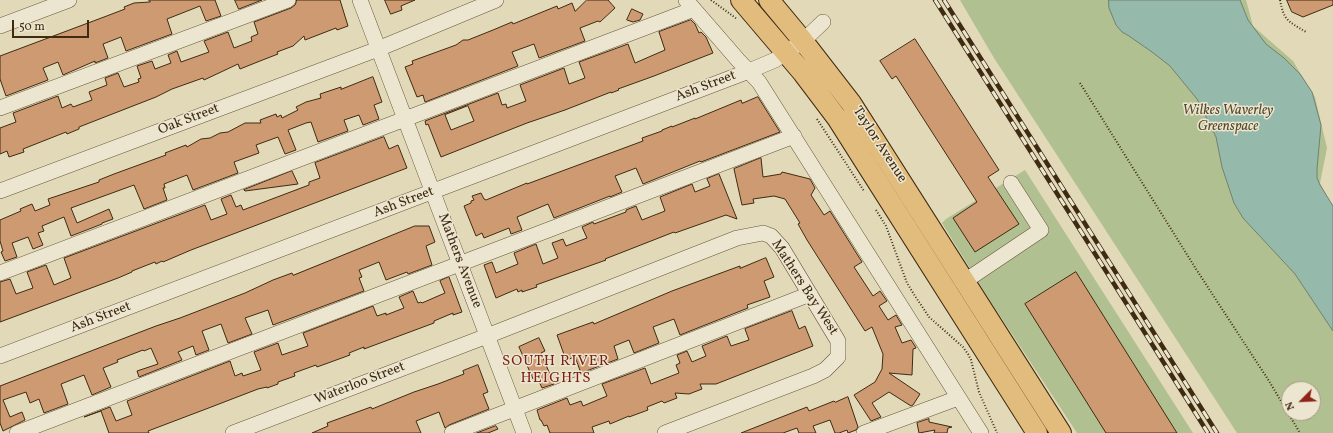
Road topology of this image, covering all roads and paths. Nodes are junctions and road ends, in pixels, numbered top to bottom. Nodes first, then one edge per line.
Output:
1 (69, 0) edge
2 (288, 0) edge
3 (360, 0) edge
4 (496, 0) edge
5 (741, 0) edge
6 (769, 0) edge
7 (1280, 0) edge
8 (690, 5) edge
9 (823, 22) dead end
10 (0, 26) edge
11 (1306, 32) dead end
12 (804, 41) junction
13 (378, 49) junction
14 (786, 53) junction
15 (749, 71) junction
16 (1080, 82) dead end
17 (0, 108) edge
18 (405, 119) junction
19 (817, 119) dead end
20 (794, 136) junction
21 (1011, 183) dead end
22 (0, 191) edge
23 (433, 192) junction
24 (867, 196) dead end
25 (875, 208) dead end
26 (460, 264) junction
27 (0, 274) edge
28 (965, 281) junction
29 (944, 285) junction
30 (810, 294) junction
31 (976, 299) junction
32 (487, 336) junction
33 (0, 356) edge
34 (958, 398) junction
35 (515, 409) junction
36 (17, 433) edge
37 (233, 433) edge
38 (452, 433) edge
39 (524, 433) edge
40 (666, 433) edge
41 (864, 433) edge
42 (981, 433) edge
43 (998, 433) edge
44 (1037, 433) edge
45 (1061, 433) edge
46 (1300, 433) edge

1 - 10 street
2 - 17 street
3 - 13 street, Mathers Avenue
4 - 13 street, Oak Street
5 - 14 main road, Taylor Avenue
6 - 12 main road, Taylor Avenue
7 - 11 path
8 - 15 street
8 - 18 street
9 - 12 street, Ash Street
12 - 14 street, Ash Street
12 - 28 main road, Taylor Avenue
13 - 18 street, Mathers Avenue
13 - 22 street, Oak Street
14 - 15 street, Ash Street
14 - 29 main road, Taylor Avenue
15 - 20 street
15 - 23 street, Ash Street
16 - 46 path
18 - 23 street, Mathers Avenue
18 - 27 street
19 - 24 path
20 - 26 street
20 - 34 street
21 - 28 street
23 - 26 street, Mathers Avenue
23 - 33 street, Ash Street
25 - 43 path
26 - 32 street, Mathers Avenue
26 - 36 street
28 - 31 main road, Taylor Avenue
29 - 31 street, Taylor Avenue
29 - 44 main road, Taylor Avenue
30 - 32 street, Mathers Bay West
30 - 35 street
30 - 40 street, Mathers Bay West
31 - 45 main road, Taylor Avenue
32 - 35 street, Mathers Avenue
32 - 37 street, Waterloo Street
34 - 41 street
34 - 42 street
35 - 38 street
35 - 39 street, Mathers Avenue

